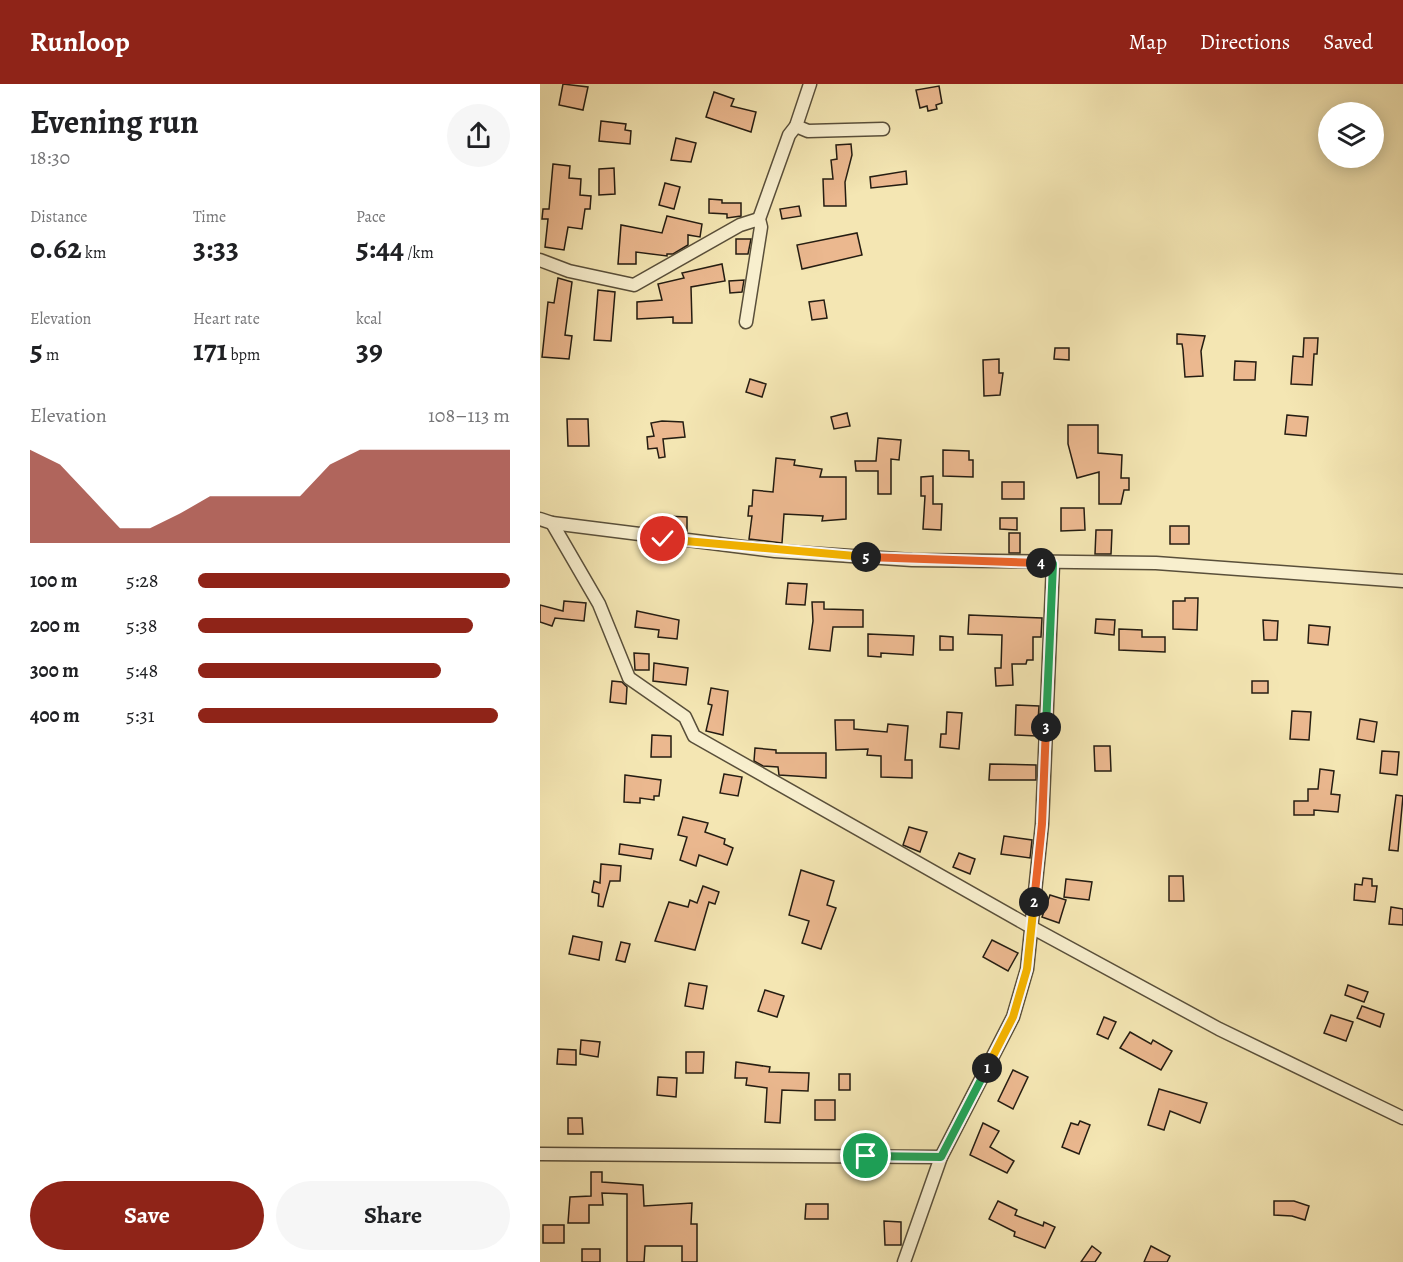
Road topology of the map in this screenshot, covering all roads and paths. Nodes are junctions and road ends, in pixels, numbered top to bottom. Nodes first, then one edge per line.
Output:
1 (810, 84) edge
2 (796, 126) junction
3 (883, 129) dead end
4 (759, 219) junction
5 (540, 260) edge
6 (746, 322) dead end
7 (546, 521) edge
8 (1053, 564) junction
9 (1403, 581) edge
10 (1031, 927) junction
11 (1403, 1118) edge
12 (540, 1154) edge
13 (941, 1157) junction
14 (904, 1262) edge

1 - 2 street
2 - 3 street
2 - 4 street
4 - 5 street
4 - 6 street
7 - 8 street
7 - 10 street
8 - 9 street
8 - 10 street
10 - 11 street
10 - 13 street
12 - 13 street
13 - 14 street

